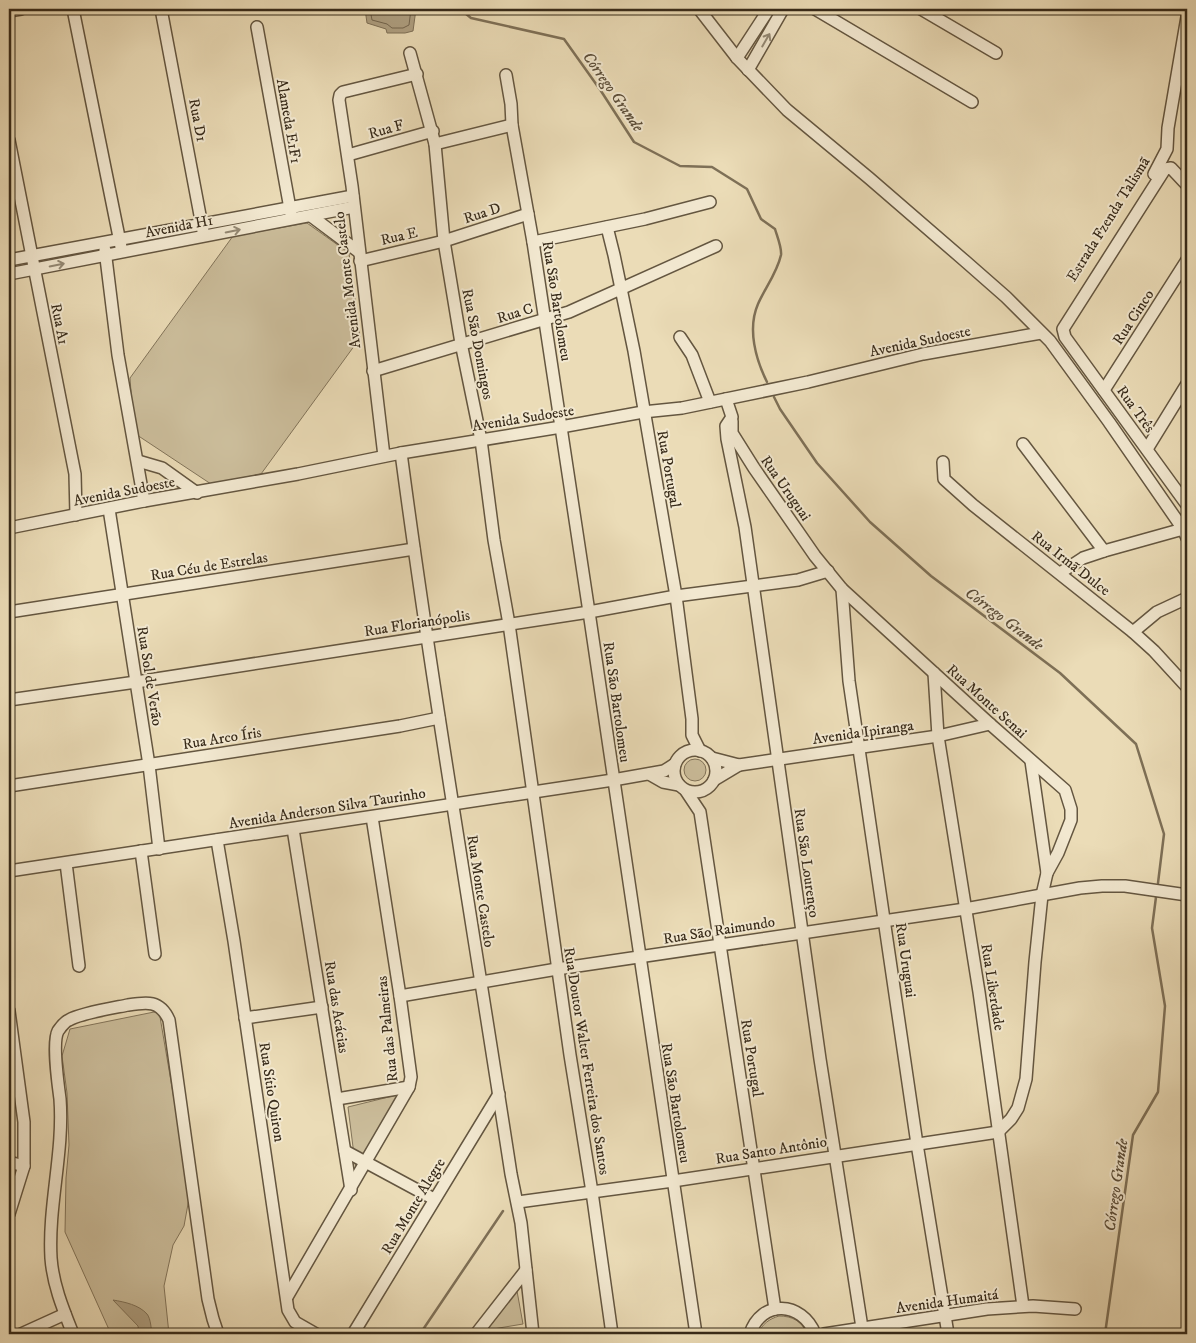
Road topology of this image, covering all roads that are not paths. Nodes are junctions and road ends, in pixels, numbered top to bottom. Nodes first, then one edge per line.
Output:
1 (21, 9) edge
2 (73, 9) edge
3 (161, 9) edge
4 (699, 9) edge
5 (769, 9) edge
6 (784, 9) edge
7 (815, 9) edge
8 (921, 9) edge
9 (9, 11) edge
10 (1187, 18) edge
11 (257, 26) dead end
12 (410, 53) dead end
13 (996, 53) dead end
14 (737, 58) junction
15 (748, 70) junction
16 (417, 74) junction
17 (506, 75) dead end
18 (972, 102) dead end
19 (512, 125) junction
20 (432, 132) junction
21 (9, 140) edge
22 (435, 144) junction
23 (348, 155) junction
24 (1187, 185) edge
25 (353, 202) junction
26 (710, 202) dead end
27 (290, 207) junction
28 (528, 214) junction
29 (311, 216) junction
30 (292, 220) junction
31 (202, 224) junction
32 (607, 227) junction
33 (204, 236) junction
34 (120, 240) junction
35 (444, 241) junction
36 (533, 242) junction
37 (103, 244) junction
38 (716, 246) dead end
39 (122, 253) junction
40 (106, 255) junction
41 (32, 256) junction
42 (360, 256) junction
43 (9, 260) edge
44 (1187, 260) edge
45 (34, 269) junction
46 (9, 274) edge
47 (621, 287) junction
48 (544, 320) junction
49 (1041, 333) junction
50 (680, 338) dead end
51 (1050, 341) junction
52 (461, 343) junction
53 (373, 371) junction
54 (1187, 384) edge
55 (1104, 390) junction
56 (726, 399) junction
57 (710, 402) junction
58 (643, 412) junction
59 (732, 417) junction
60 (561, 428) junction
61 (481, 440) junction
62 (1023, 444) dead end
63 (1147, 449) junction
64 (401, 453) junction
65 (384, 456) junction
66 (138, 461) junction
67 (943, 462) dead end
68 (197, 493) junction
69 (144, 501) junction
70 (1187, 505) edge
71 (109, 508) junction
72 (76, 515) junction
73 (9, 528) edge
74 (1186, 530) edge
75 (414, 549) junction
76 (1104, 551) junction
77 (828, 571) junction
78 (1060, 573) junction
79 (752, 585) junction
80 (842, 589) junction
81 (122, 595) junction
82 (676, 596) junction
83 (1187, 598) edge
84 (9, 612) edge
85 (589, 612) junction
86 (509, 624) junction
87 (1133, 632) junction
88 (426, 637) junction
89 (934, 673) junction
90 (136, 682) junction
91 (1187, 687) edge
92 (9, 700) edge
93 (439, 718) junction
94 (692, 719) junction
95 (990, 724) junction
96 (938, 736) junction
97 (858, 747) junction
98 (700, 750) junction
99 (712, 758) junction
100 (678, 759) junction
101 (777, 760) junction
102 (1031, 761) junction
103 (149, 765) junction
104 (739, 765) junction
105 (649, 774) junction
106 (613, 780) junction
107 (711, 784) junction
108 (9, 786) edge
109 (682, 788) junction
110 (532, 792) junction
111 (452, 804) junction
112 (700, 812) junction
113 (372, 817) junction
114 (294, 829) junction
115 (217, 840) junction
116 (159, 849) junction
117 (141, 851) junction
118 (66, 863) junction
119 (9, 871) edge
120 (1047, 873) junction
121 (1042, 895) junction
122 (1187, 895) edge
123 (966, 909) junction
124 (885, 920) junction
125 (802, 932) junction
126 (719, 945) junction
127 (155, 954) dead end
128 (639, 957) junction
129 (79, 966) dead end
130 (558, 969) junction
131 (481, 981) junction
132 (400, 996) junction
133 (322, 1007) junction
134 (9, 1011) edge
135 (245, 1018) junction
136 (409, 1087) junction
137 (499, 1094) junction
138 (337, 1099) junction
139 (998, 1132) junction
140 (917, 1144) junction
141 (344, 1151) junction
142 (836, 1155) junction
143 (9, 1162) edge
144 (365, 1163) junction
145 (24, 1166) junction
146 (754, 1168) junction
147 (673, 1181) junction
148 (350, 1190) junction
149 (592, 1192) junction
150 (434, 1199) junction
151 (518, 1202) junction
152 (9, 1214) edge
153 (526, 1270) junction
154 (287, 1297) junction
155 (1024, 1306) junction
156 (775, 1309) junction
157 (1075, 1309) dead end
158 (65, 1314) junction
159 (946, 1316) junction
160 (863, 1332) edge
161 (21, 1334) edge
162 (73, 1334) edge
163 (218, 1334) edge
164 (316, 1334) edge
165 (353, 1334) edge
166 (476, 1334) edge
167 (529, 1334) edge
168 (612, 1334) edge
169 (696, 1334) edge
170 (750, 1334) edge
171 (815, 1334) edge
172 (824, 1334) edge
173 (948, 1334) edge

1 - 9 street
2 - 34 street
3 - 31 street, Rua D1
4 - 14 street
5 - 14 street
15 -> 6 street
7 - 18 street
8 - 13 street
10 - 51 street, Estrada Fzenda Talismã
11 - 27 street, Alameda E1F1
12 - 16 street, Rua São Domingos
14 - 15 street
15 - 49 street
16 - 20 street, Rua São Domingos
16 - 23 street, Avenida Monte Castelo
17 - 19 street, Rua São Bartolomeu
19 - 22 street
19 - 28 street, Rua São Bartolomeu
20 - 22 street, Rua São Domingos
20 - 23 street, Rua F
21 - 41 street, Rua A1
22 - 35 street, Rua São Domingos
23 - 25 street, Avenida Monte Castelo
24 - 55 street, Rua Três
25 - 27 street, Avenida H1
25 - 29 street, Avenida H1
25 - 42 street, Avenida Monte Castelo
26 - 32 street
27 - 30 street, Alameda E1F1
27 - 31 street, Avenida H1
28 - 35 street, Rua D
28 - 36 street, Rua São Bartolomeu
29 - 30 street, Avenida H1
29 - 42 street
33 -> 30 street, Avenida H1
31 - 33 street, Rua D1
31 - 34 street, Avenida H1
32 - 36 street
32 - 47 street, Rua Portugal
33 - 39 street, Avenida H1
34 - 37 street, Avenida H1
34 - 39 street
35 - 42 street, Rua E
35 - 52 street, Rua São Domingos
36 - 48 street, Rua São Bartolomeu
37 - 40 street
37 - 41 street, Avenida H1
38 - 47 street, Rua C
39 - 40 street, Avenida H1
45 -> 40 street, Avenida H1
40 - 66 street
41 - 43 street, Avenida H1
41 - 45 street, Rua A1
42 - 53 street, Avenida Monte Castelo
44 - 55 street, Rua Cinco
45 - 46 street, Avenida H1
45 - 72 street, Rua A1
47 - 48 street, Rua C
47 - 58 street, Rua Portugal
48 - 52 street, Rua C
48 - 60 street, Rua São Bartolomeu
49 - 51 street
49 - 56 street, Avenida Sudoeste
50 - 57 street
51 - 74 street
52 - 53 street, Rua C
52 - 61 street, Rua São Domingos
53 - 65 street, Avenida Monte Castelo
54 - 63 street
55 - 63 street, Rua Três
56 - 57 street, Avenida Sudoeste
56 - 59 street
57 - 58 street, Avenida Sudoeste
58 - 60 street, Avenida Sudoeste
58 - 82 street, Rua Portugal
59 - 77 street, Rua Uruguai
59 - 79 street, Rua São Lourenço
60 - 61 street, Avenida Sudoeste
60 - 85 street, Rua São Bartolomeu
61 - 64 street, Avenida Sudoeste
61 - 86 street, Rua São Domingos
62 - 76 street
63 - 70 street, Rua Três
64 - 65 street, Avenida Sudoeste
64 - 75 street, Rua Monte Castelo
65 - 68 street, Avenida Sudoeste
66 - 68 street
66 - 69 street
67 - 78 street, Rua Irmã Dulce
68 - 69 street, Avenida Sudoeste
69 - 71 street, Avenida Sudoeste
71 - 72 street, Avenida Sudoeste
71 - 81 street, Rua Sol de Verão
72 - 73 street, Avenida Sudoeste
74 - 76 street
75 - 81 street, Rua Céu de Estrelas
75 - 88 street, Rua Monte Castelo
76 - 78 street
77 - 79 street, Rua Florianópolis
77 - 80 street, Rua Monte Senai
78 - 87 street, Rua Irmã Dulce
79 - 82 street, Rua Florianópolis
79 - 101 street, Rua São Lourenço
80 - 89 street, Rua Monte Senai
80 - 97 street, Rua Uruguai
81 - 84 street, Rua Céu de Estrelas
81 - 90 street, Rua Sol de Verão
82 - 85 street, Rua Florianópolis
82 - 94 street, Rua Portugal
83 - 87 street
85 - 86 street, Rua Florianópolis
85 - 106 street, Rua São Bartolomeu
86 - 88 street, Rua Florianópolis
86 - 110 street, Rua São Domingos
87 - 91 street, Rua Irmã Dulce
88 - 90 street, Rua Florianópolis
88 - 93 street, Rua Monte Castelo
89 - 95 street, Rua Monte Senai
89 - 96 street, Rua Liberdade
90 - 92 street, Rua Florianópolis
90 - 103 street, Rua Sol de Verão
93 - 103 street, Rua Arco Íris
93 - 111 street, Rua Monte Castelo
94 - 98 street, Rua Portugal
94 - 100 street
95 - 96 street, Avenida Ipiranga
95 - 102 street, Rua Monte Senai
96 - 97 street, Avenida Ipiranga
96 - 123 street, Rua Liberdade
97 - 101 street, Avenida Ipiranga
97 - 124 street, Rua Uruguai
98 - 99 street
98 - 100 street
99 - 104 street
99 - 107 street
100 - 105 street, Avenida Anderson Silva Taurinho
100 - 109 street
101 - 104 street, Avenida Ipiranga
101 - 125 street, Rua São Lourenço
102 - 120 street
102 - 120 street, Rua Monte Senai
103 - 108 street, Rua Arco Íris
103 - 116 street, Rua Sol de Verão
104 - 107 street
105 - 106 street, Avenida Anderson Silva Taurinho
105 - 109 street
106 - 110 street, Avenida Anderson Silva Taurinho
106 - 128 street, Rua São Bartolomeu
107 - 109 street
107 - 112 street
109 - 112 street
110 - 111 street, Avenida Anderson Silva Taurinho
110 - 130 street, Rua Doutor Walter Ferreira dos Santos
111 - 113 street, Avenida Anderson Silva Taurinho
111 - 131 street, Rua Monte Castelo
112 - 126 street, Rua Portugal
113 - 114 street, Avenida Anderson Silva Taurinho
113 - 132 street, Rua das Palmeiras
114 - 115 street, Avenida Anderson Silva Taurinho
114 - 133 street, Rua das Acácias
115 - 116 street, Avenida Anderson Silva Taurinho
115 - 135 street, Rua Sítio Quiron
116 - 117 street, Avenida Anderson Silva Taurinho
117 - 118 street, Avenida Anderson Silva Taurinho
117 - 127 street
118 - 119 street, Avenida Anderson Silva Taurinho
118 - 129 street
120 - 121 street
121 - 122 street, Rua São Raimundo
121 - 123 street, Rua São Raimundo
121 - 139 street
123 - 124 street, Rua São Raimundo
123 - 139 street, Rua Liberdade
124 - 125 street, Rua São Raimundo
124 - 140 street, Rua Uruguai
125 - 126 street, Rua São Raimundo
125 - 142 street, Rua São Lourenço
126 - 128 street, Rua São Raimundo
126 - 146 street, Rua Portugal
128 - 130 street, Rua São Raimundo
128 - 147 street, Rua São Bartolomeu
130 - 131 street, Rua São Raimundo
130 - 149 street, Rua Doutor Walter Ferreira dos Santos
131 - 132 street, Rua São Raimundo
131 - 137 street, Rua Monte Castelo
132 - 136 street, Rua das Palmeiras
133 - 135 street
133 - 138 street, Rua das Acácias
134 - 145 street
135 - 154 street, Rua Sítio Quiron
136 - 138 street
136 - 144 street, Rua das Palmeiras
137 - 150 street, Rua Monte Alegre
137 - 151 street, Rua Monte Castelo
138 - 141 street, Rua das Acácias
139 - 140 street, Rua Santo Antônio
139 - 155 street, Rua Liberdade
140 - 142 street, Rua Santo Antônio
140 - 159 street, Rua Uruguai
141 - 144 street
141 - 148 street, Rua das Acácias
142 - 146 street, Rua Santo Antônio
142 - 160 street, Rua São Lourenço
143 - 145 street
144 - 148 street, Rua das Palmeiras
144 - 150 street
145 - 152 street
146 - 147 street, Rua Santo Antônio
146 - 156 street, Rua Portugal
147 - 149 street, Rua Santo Antônio
147 - 169 street, Rua São Bartolomeu
148 - 154 street, Rua das Palmeiras
149 - 151 street, Rua Santo Antônio
149 - 168 street, Rua Doutor Walter Ferreira dos Santos
150 - 165 street, Rua Monte Alegre
151 - 153 street, Rua Monte Castelo
153 - 166 street
153 - 167 street, Rua Monte Castelo
154 - 164 street, Rua Sítio Quiron
155 - 157 street, Avenida Humaitá
155 - 159 street, Avenida Humaitá
156 - 170 street
156 - 171 street
158 - 161 street
158 - 162 street
158 - 163 street
159 - 160 street, Avenida Humaitá
159 - 173 street, Rua Uruguai
160 - 172 street, Avenida Humaitá

